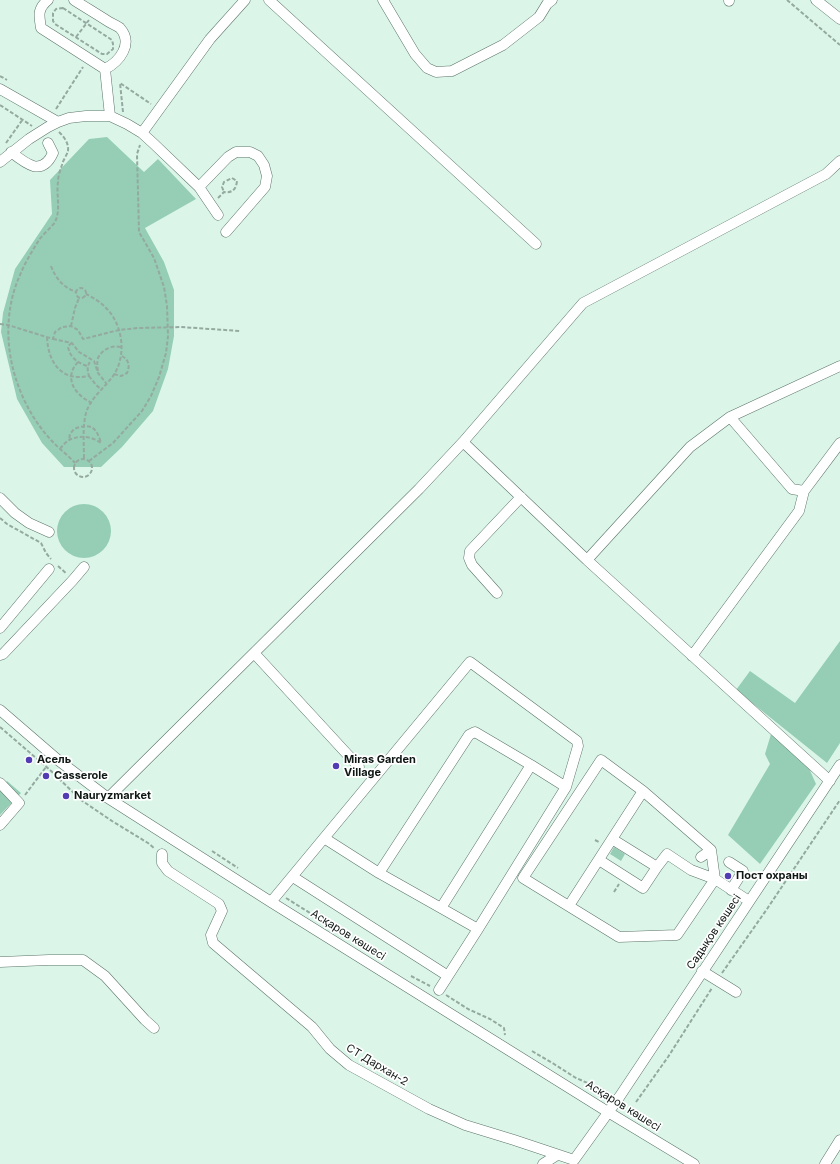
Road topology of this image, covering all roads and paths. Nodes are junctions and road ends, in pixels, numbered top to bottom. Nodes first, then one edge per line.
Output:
1 (48, 0) edge
2 (74, 0) edge
3 (245, 0) edge
4 (269, 0) edge
5 (383, 0) edge
6 (552, 0) edge
7 (787, 0) edge
8 (816, 0) edge
9 (94, 12) junction
10 (840, 19) edge
11 (86, 24) junction
12 (76, 38) junction
13 (840, 45) edge
14 (70, 47) junction
15 (88, 59) junction
16 (105, 69) junction
17 (0, 90) edge
18 (0, 104) edge
19 (159, 109) junction
20 (55, 110) dead end
21 (110, 116) junction
22 (23, 119) junction
23 (55, 123) junction
24 (124, 123) junction
25 (41, 131) junction
26 (143, 135) junction
27 (48, 143) dead end
28 (7, 150) junction
29 (840, 161) edge
30 (0, 162) edge
31 (199, 187) junction
32 (224, 192) junction
33 (212, 205) junction
34 (218, 215) dead end
35 (226, 232) dead end
36 (536, 244) dead end
37 (51, 266) dead end
38 (76, 292) junction
39 (86, 294) junction
40 (79, 298) junction
41 (0, 324) edge
42 (8, 325) junction
43 (71, 326) junction
44 (168, 327) junction
45 (119, 330) junction
46 (240, 330) dead end
47 (47, 337) junction
48 (53, 339) junction
49 (72, 343) junction
50 (121, 347) junction
51 (122, 356) junction
52 (91, 360) junction
53 (78, 362) junction
54 (87, 366) junction
55 (840, 366) edge
56 (98, 373) junction
57 (114, 374) junction
58 (72, 376) junction
59 (90, 376) junction
60 (106, 383) junction
61 (101, 389) junction
62 (92, 403) junction
63 (730, 417) junction
64 (84, 426) junction
65 (85, 437) junction
66 (69, 440) junction
67 (463, 442) junction
68 (840, 443) edge
69 (60, 449) junction
70 (84, 458) junction
71 (89, 461) junction
72 (75, 463) junction
73 (804, 491) junction
74 (521, 497) junction
75 (2, 504) edge
76 (0, 518) edge
77 (49, 532) dead end
78 (587, 560) junction
79 (53, 565) junction
80 (84, 567) dead end
81 (73, 580) junction
82 (498, 593) dead end
83 (0, 628) edge
84 (254, 653) junction
85 (0, 655) edge
86 (692, 656) junction
87 (0, 710) edge
88 (0, 727) edge
89 (531, 765) junction
90 (840, 765) edge
91 (46, 767) junction
92 (359, 767) dead end
93 (830, 781) junction
94 (0, 783) edge
95 (566, 787) junction
96 (641, 794) junction
97 (108, 798) junction
98 (840, 800) edge
99 (19, 803) junction
100 (0, 825) edge
101 (324, 838) junction
102 (612, 839) junction
103 (148, 843) dead end
104 (208, 849) dead end
105 (711, 850) junction
106 (699, 853) dead end
107 (162, 854) dead end
108 (599, 860) junction
109 (729, 862) dead end
110 (657, 867) junction
111 (243, 871) dead end
112 (379, 873) junction
113 (293, 877) junction
114 (715, 879) junction
115 (731, 890) junction
116 (279, 893) junction
117 (572, 901) dead end
118 (749, 901) junction
119 (271, 902) junction
120 (440, 908) junction
121 (328, 924) dead end
122 (478, 929) junction
123 (651, 930) dead end
124 (661, 936) junction
125 (2, 960) edge
126 (702, 971) junction
127 (408, 974) dead end
128 (448, 976) junction
129 (717, 980) junction
130 (438, 990) junction
131 (736, 992) dead end
132 (154, 1028) dead end
133 (509, 1039) dead end
134 (526, 1048) dead end
135 (606, 1091) dead end
136 (636, 1102) dead end
137 (608, 1112) junction
138 (840, 1140) edge
139 (557, 1155) junction
140 (543, 1164) edge
141 (694, 1164) edge
142 (825, 1164) edge

1 - 14 street
2 - 9 street
3 - 19 street
4 - 36 street
5 - 6 street
7 - 13 path
8 - 10 street
9 - 11 path
9 - 16 street
11 - 12 path
11 - 12 path
11 - 12 path
12 - 14 path
14 - 15 street
15 - 16 street
15 - 20 path
16 - 21 street
17 - 23 street
18 - 22 path
19 - 24 path
19 - 26 street
21 - 23 street
21 - 24 street
22 - 25 path
22 - 28 path
23 - 25 street
23 - 42 path
24 - 26 street
25 - 28 street
26 - 31 street
26 - 44 path
27 - 28 street
28 - 30 street
29 - 67 street
31 - 33 street
31 - 35 street
32 - 32 path
32 - 33 path
33 - 34 street
37 - 38 path
38 - 39 path
38 - 40 path
39 - 40 path
39 - 45 path
40 - 43 path
41 - 42 path
42 - 47 path
42 - 69 path
43 - 45 path
43 - 48 path
44 - 45 path
44 - 46 path
44 - 71 path
45 - 50 path
47 - 48 path
47 - 58 path
48 - 49 path
49 - 52 path
49 - 53 path
50 - 51 path
50 - 56 path
51 - 57 path
51 - 57 path
52 - 54 path
52 - 56 path
53 - 54 path
53 - 58 path
54 - 59 path
55 - 63 street
56 - 60 path
57 - 60 path
58 - 59 path
58 - 62 path
59 - 61 path
60 - 61 path
61 - 62 path
62 - 64 path
63 - 73 street
63 - 78 street
64 - 65 path
64 - 65 path
64 - 66 path
65 - 66 path
65 - 70 path
66 - 69 path
67 - 74 street
67 - 84 street
68 - 73 street
69 - 72 path
70 - 71 path
70 - 72 path
71 - 72 path
73 - 86 street
74 - 78 street
74 - 82 street
75 - 77 street
76 - 79 path
78 - 86 street
79 - 81 path
79 - 83 street
80 - 81 street
81 - 85 street
84 - 92 street
84 - 97 street
86 - 93 street
87 - 97 street, Асқаров көшесі
88 - 91 path
89 - 95 street
89 - 112 street
89 - 120 street
90 - 93 street, Садықов көшесі
91 - 99 path
91 - 103 path
93 - 118 street, Садықов көшесі
94 - 99 street
95 - 101 street
95 - 122 street
96 - 102 street
96 - 105 street
96 - 124 street
97 - 119 street, Асқаров көшесі
98 - 129 path
99 - 100 street
101 - 112 street
101 - 113 street
102 - 108 street
102 - 110 street
104 - 111 path
105 - 106 street
105 - 114 street
107 - 139 street, СТ Дархан-2
108 - 110 street
108 - 117 street
109 - 115 street
110 - 114 street
112 - 120 street
113 - 116 street
113 - 128 street
114 - 115 street
114 - 124 street
115 - 118 street
116 - 119 street
116 - 121 path
118 - 126 street, Садықов көшесі
119 - 137 street, Асқаров көшесі
120 - 122 street
122 - 128 street
123 - 124 street
125 - 132 street
126 - 129 street
126 - 137 street, Садықов көшесі
127 - 130 path
128 - 130 street
129 - 131 street
129 - 136 path
130 - 133 path
134 - 135 path
137 - 139 street, СТ Дархан-2
137 - 141 street, Асқаров көшесі
138 - 142 street
139 - 140 street

